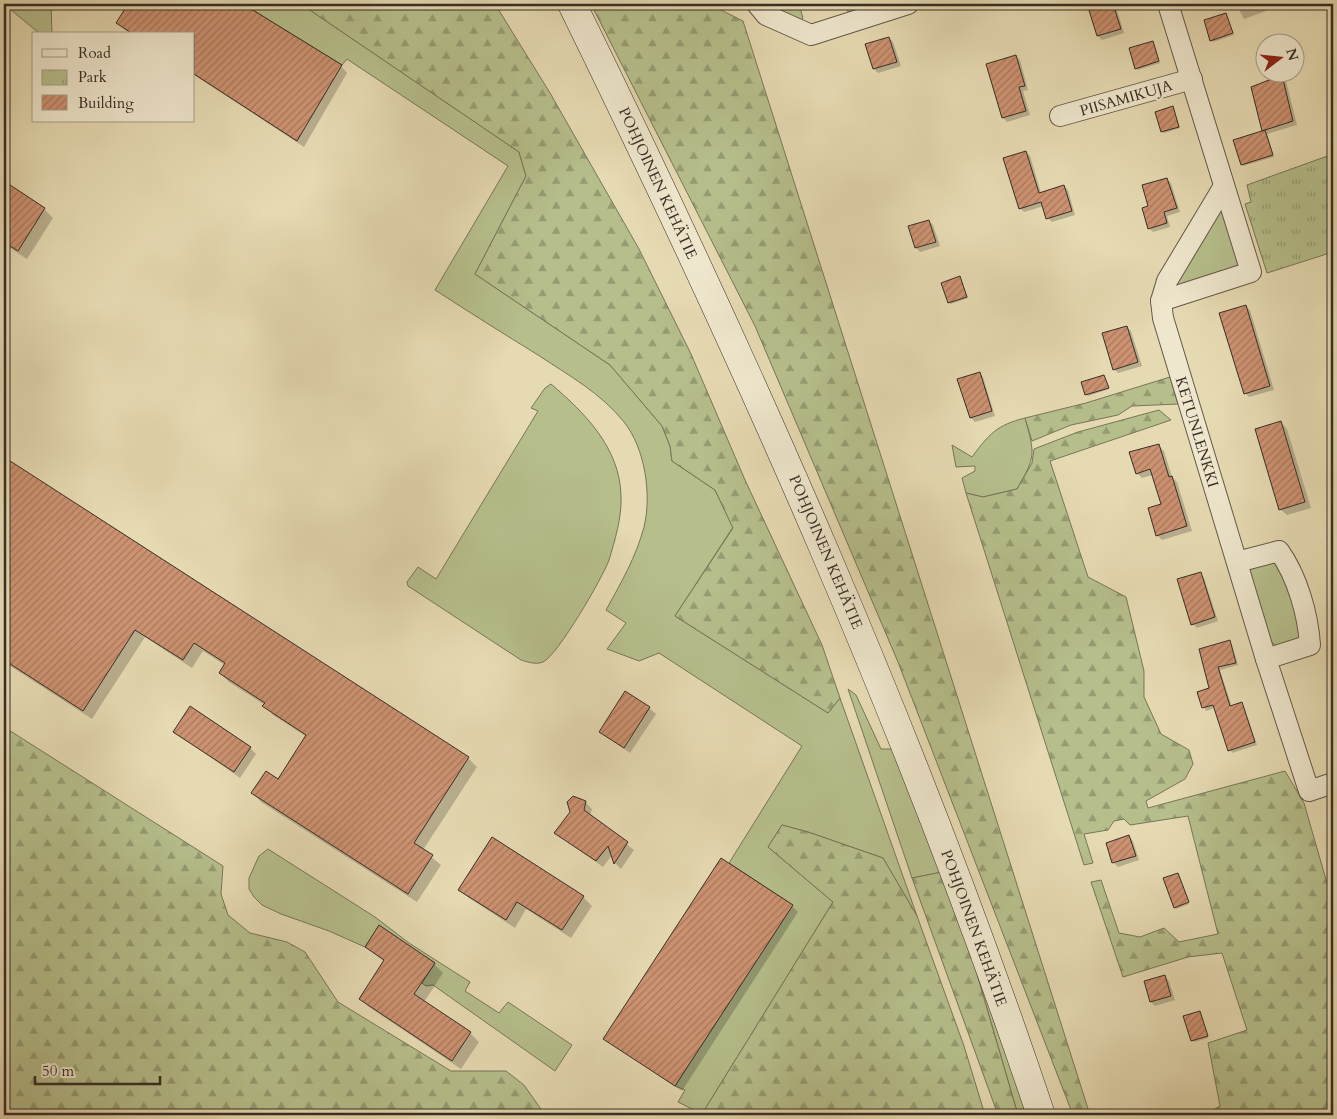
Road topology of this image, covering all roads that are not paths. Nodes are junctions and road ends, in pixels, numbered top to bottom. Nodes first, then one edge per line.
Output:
1 (572, 4) edge
2 (757, 4) edge
3 (908, 4) edge
4 (1168, 4) edge
5 (1192, 79) junction
6 (1060, 116) dead end
7 (1224, 186) junction
8 (1161, 300) junction
9 (1236, 562) junction
10 (1266, 659) junction
11 (1333, 783) edge
12 (1041, 1115) edge

1 - 12 main road, POHJOINEN KEHÄTIE
2 - 3 street
4 - 5 street
5 - 6 street, PIISAMIKUJA
5 - 7 street
7 - 8 street, KETUNLENKKI
7 - 8 street
8 - 9 street, KETUNLENKKI
9 - 10 street, KETUNLENKKI
9 - 10 street
10 - 11 street, KETUNLENKKI

